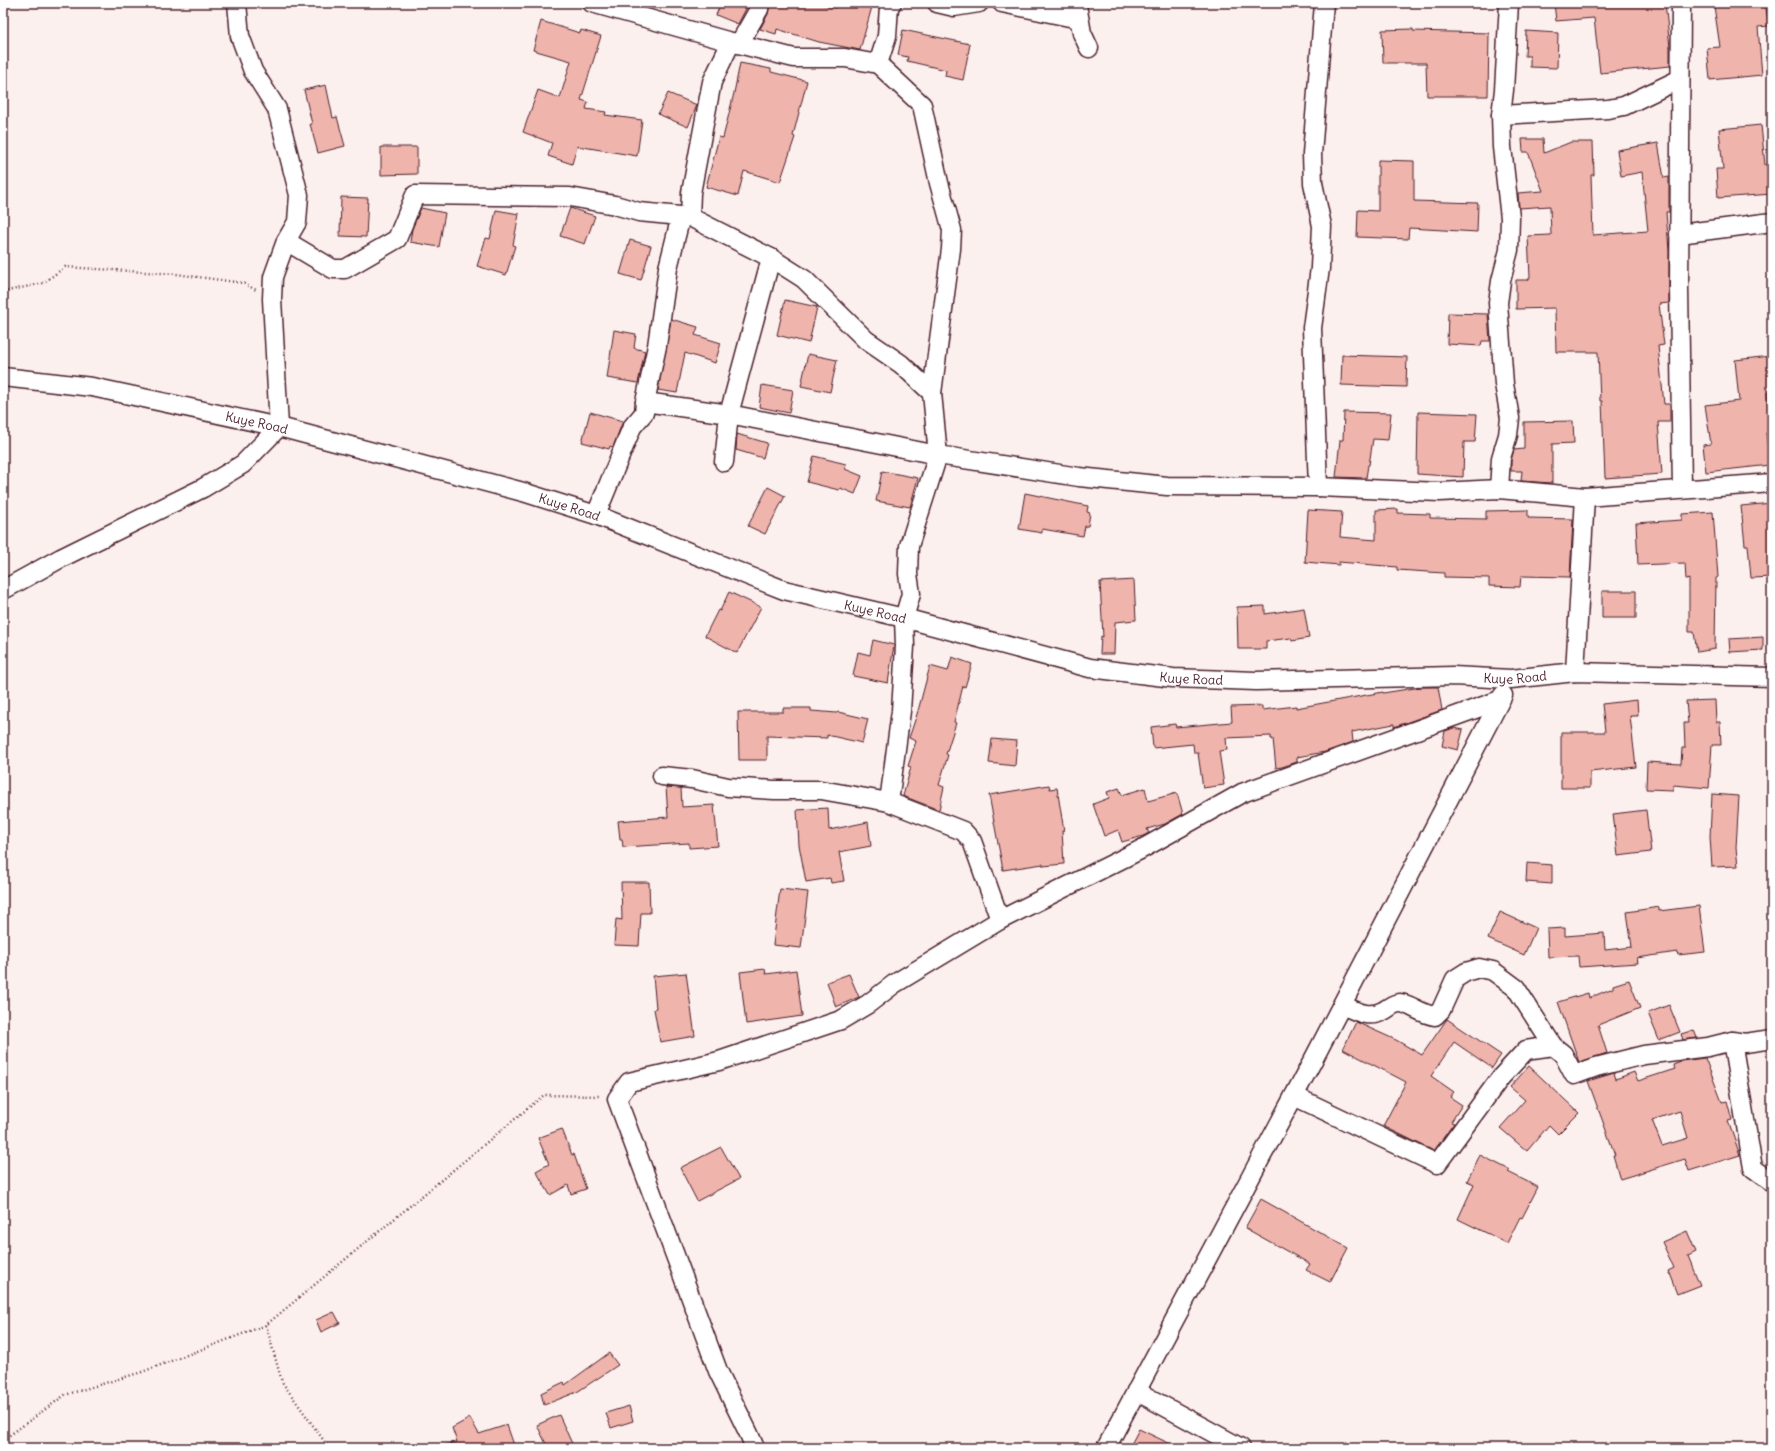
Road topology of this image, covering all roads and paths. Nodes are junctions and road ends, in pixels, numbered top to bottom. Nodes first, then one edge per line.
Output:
1 (237, 3) edge
2 (592, 3) edge
3 (760, 3) edge
4 (892, 3) edge
5 (937, 3) edge
6 (979, 3) edge
7 (1002, 3) edge
8 (1324, 3) edge
9 (1509, 3) edge
10 (1681, 3) edge
11 (1077, 11) edge
12 (735, 43) junction
13 (1089, 48) dead end
14 (878, 64) junction
15 (1680, 78) junction
16 (1501, 115) junction
17 (685, 216) junction
18 (1772, 222) edge
19 (1679, 234) junction
20 (286, 241) junction
21 (771, 258) junction
22 (3, 292) edge
23 (272, 299) junction
24 (3, 377) edge
25 (932, 393) junction
26 (645, 402) junction
27 (730, 414) junction
28 (279, 427) junction
29 (938, 455) junction
30 (724, 462) dead end
31 (1772, 483) edge
32 (1318, 487) junction
33 (1498, 489) junction
34 (1682, 489) junction
35 (1585, 496) junction
36 (596, 515) junction
37 (3, 590) edge
38 (904, 618) junction
39 (1575, 672) junction
40 (1772, 676) edge
41 (1511, 679) junction
42 (1500, 700) junction
43 (662, 776) dead end
44 (889, 802) junction
45 (1000, 920) junction
46 (1342, 1005) junction
47 (1772, 1039) edge
48 (1732, 1041) junction
49 (1553, 1046) junction
50 (605, 1096) dead end
51 (1294, 1096) junction
52 (1772, 1182) edge
53 (266, 1325) junction
54 (1136, 1391) junction
55 (3, 1440) edge
56 (329, 1448) edge
57 (755, 1448) edge
58 (1106, 1448) edge
59 (1241, 1448) edge

1 - 20 street
2 - 12 street
3 - 12 street
4 - 14 street
5 - 6 street
7 - 11 street
8 - 32 street
9 - 16 street
10 - 15 street
11 - 13 street
12 - 14 street
12 - 17 street
14 - 25 street
15 - 16 street
15 - 19 street
16 - 33 street
17 - 20 street
17 - 21 street
17 - 26 street
18 - 19 street
19 - 34 street
20 - 23 street
21 - 25 street
21 - 27 street
22 - 23 path
23 - 28 street
24 - 28 street, Kuye Road
25 - 29 street
26 - 27 street
26 - 36 street
27 - 29 street
27 - 30 street
28 - 36 street, Kuye Road
28 - 37 street
29 - 32 street
29 - 38 street
31 - 34 street
32 - 33 street
33 - 35 street
34 - 35 street
35 - 39 street
36 - 38 street, Kuye Road
38 - 41 street, Kuye Road
38 - 44 street
39 - 40 street, Kuye Road
39 - 41 street, Kuye Road
41 - 42 street
42 - 45 street
42 - 46 street
43 - 44 street
44 - 45 street
45 - 57 street
46 - 49 street
46 - 51 street
47 - 48 street
48 - 49 street
48 - 52 street
49 - 51 street
50 - 53 path
51 - 54 street
53 - 55 path
53 - 56 path
54 - 58 street
54 - 59 street

